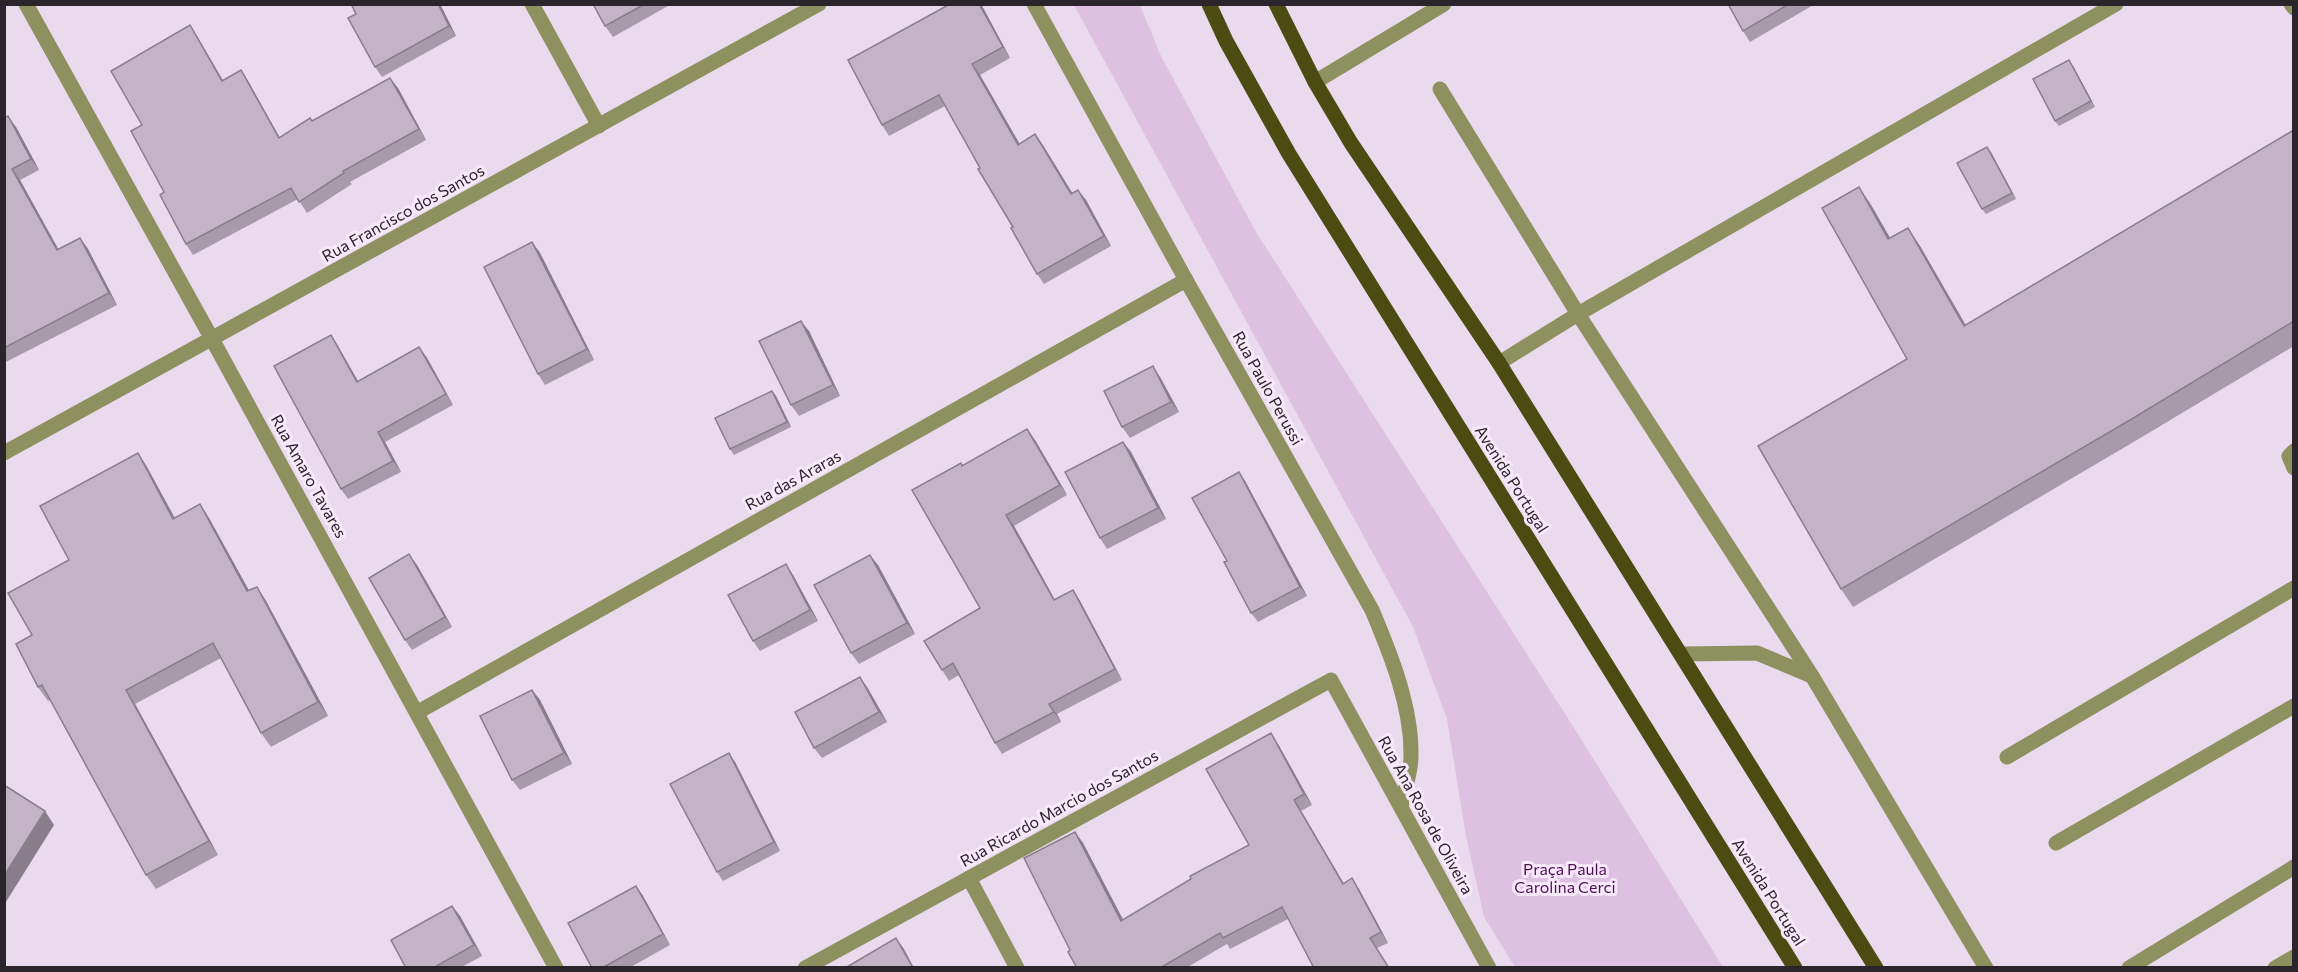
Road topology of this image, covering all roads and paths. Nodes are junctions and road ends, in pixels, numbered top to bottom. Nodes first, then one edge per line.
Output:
1 (26, 4) edge
2 (532, 4) edge
3 (819, 4) edge
4 (1034, 4) edge
5 (1209, 4) edge
6 (1276, 4) edge
7 (1444, 4) edge
8 (2116, 4) edge
9 (1315, 82) junction
10 (1440, 89) dead end
11 (599, 126) junction
12 (1186, 280) junction
13 (1578, 314) junction
14 (212, 339) junction
15 (1499, 363) junction
16 (2294, 451) edge
17 (4, 453) edge
18 (2294, 468) edge
19 (2294, 588) edge
20 (1680, 654) junction
21 (1812, 676) junction
22 (1330, 680) joint
23 (2294, 706) edge
24 (418, 712) junction
25 (2007, 757) dead end
26 (1401, 807) junction
27 (2056, 843) dead end
28 (2294, 867) edge
29 (969, 878) junction
30 (2294, 957) edge
31 (556, 968) edge
32 (806, 968) edge
33 (1017, 968) edge
34 (1489, 968) edge
35 (1795, 968) edge
36 (1876, 968) edge
37 (1986, 968) edge
38 (2129, 968) edge
39 (2275, 968) edge

1 - 14 street, Rua Amaro Tavares
2 - 11 street
3 - 11 street, Rua Francisco dos Santos
4 - 12 street, Rua Paulo Perussi
5 - 35 main road, Avenida Portugal
6 - 9 main road
7 - 9 street
8 - 13 street
9 - 15 main road
10 - 13 street
11 - 14 street, Rua Francisco dos Santos
12 - 24 street, Rua das Araras
12 - 26 street, Rua Paulo Perussi
13 - 15 street
13 - 21 street
14 - 17 street, Rua Francisco dos Santos
14 - 24 street, Rua Amaro Tavares
15 - 20 main road
16 - 18 street
19 - 25 street
20 - 21 street
20 - 36 main road
21 - 37 street
22 - 26 street, Rua Ana Rosa de Oliveira
22 - 29 street, Rua Ricardo Marcio dos Santos
23 - 27 street
24 - 31 street, Rua Amaro Tavares
26 - 34 street, Rua Ana Rosa de Oliveira
28 - 38 street
29 - 32 street, Rua Ricardo Marcio dos Santos
29 - 33 street
30 - 39 street

